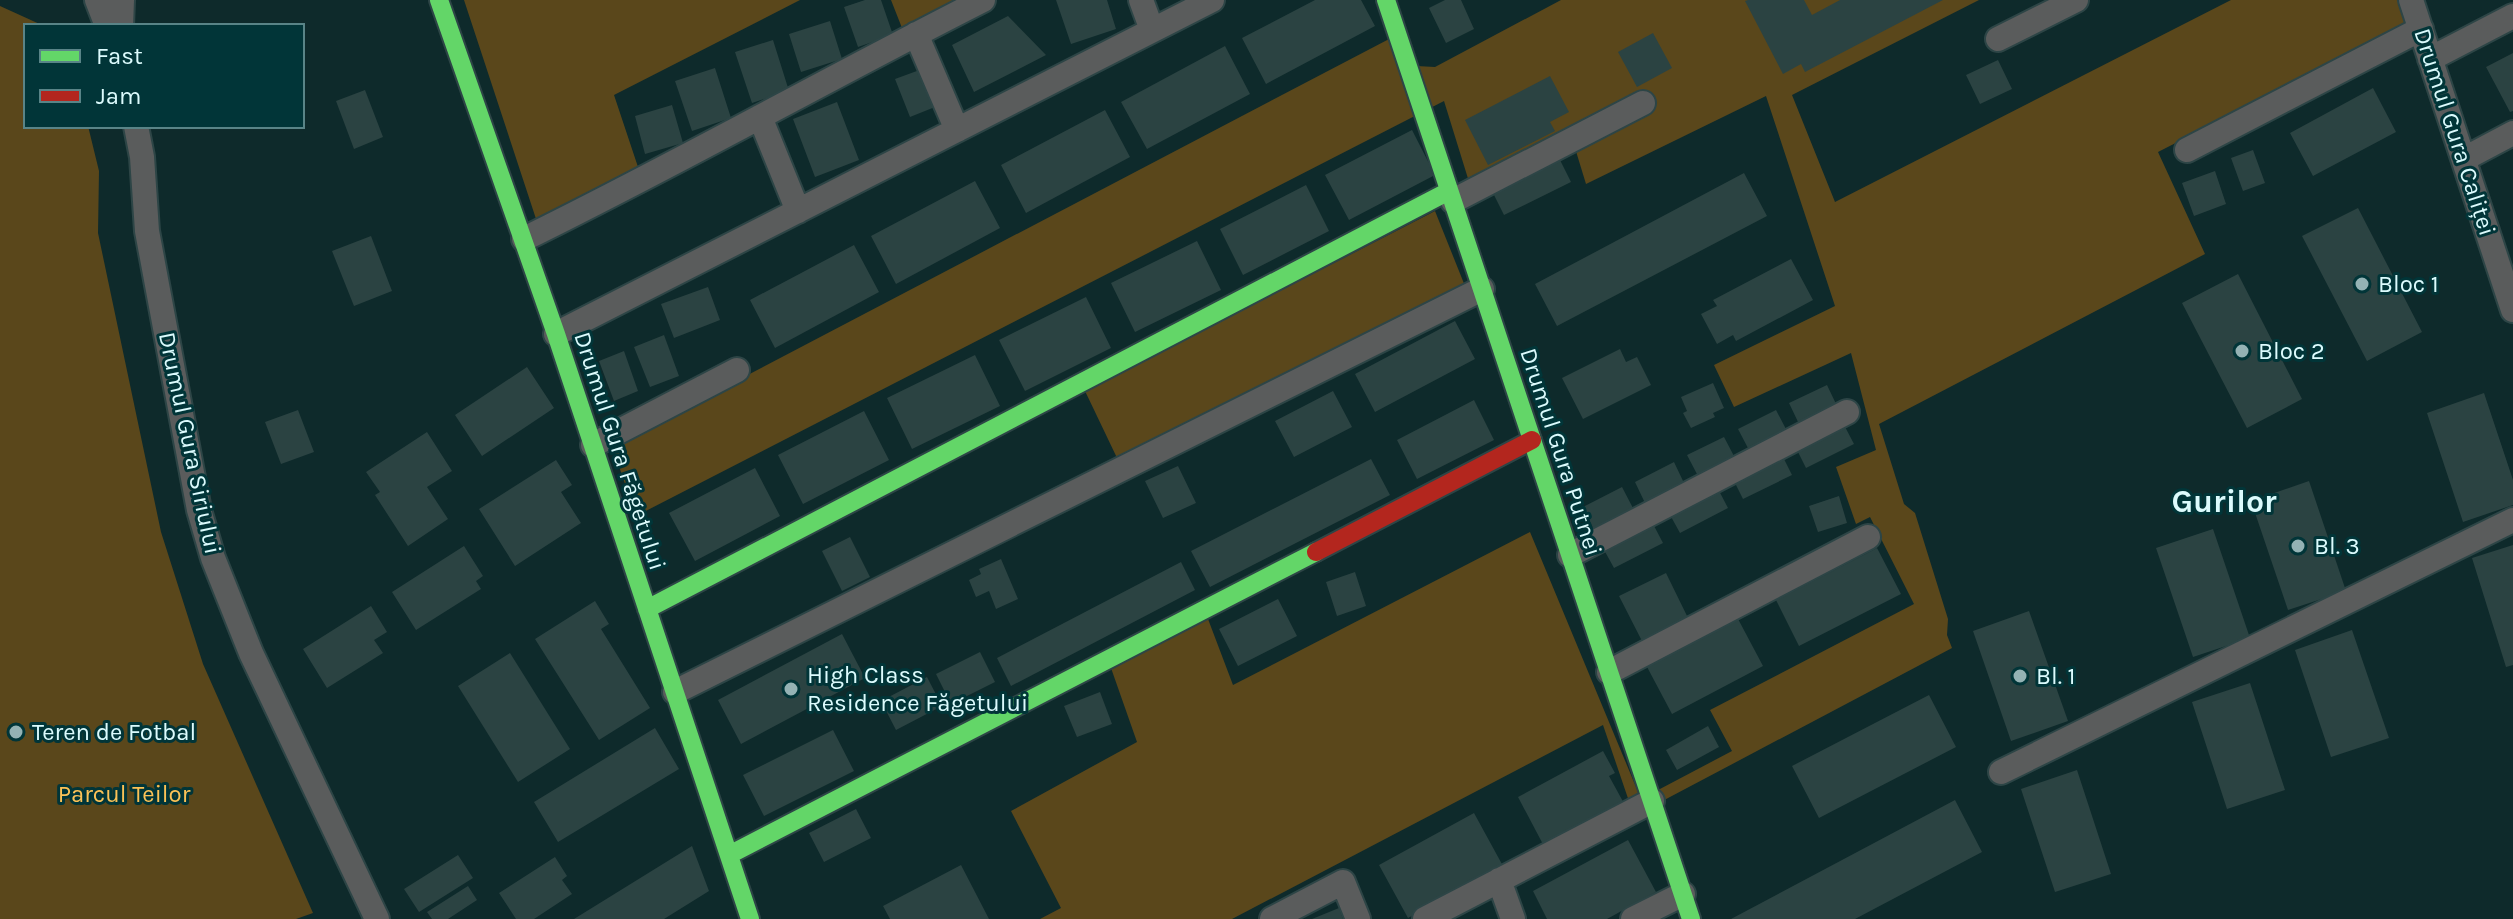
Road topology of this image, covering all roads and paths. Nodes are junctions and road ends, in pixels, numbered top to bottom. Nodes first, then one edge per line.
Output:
1 (97, 0) edge
2 (122, 0) edge
3 (439, 0) edge
4 (983, 0) edge
5 (1141, 0) edge
6 (1212, 0) edge
7 (2076, 0) edge
8 (2411, 0) edge
9 (1393, 3) edge
10 (2513, 16) edge
11 (106, 24) edge
12 (121, 24) edge
13 (2421, 29) junction
14 (1152, 30) junction
15 (916, 34) junction
16 (1998, 39) dead end
17 (2430, 59) junction
18 (1643, 103) dead end
19 (760, 117) junction
20 (136, 128) edge
21 (957, 130) junction
22 (2513, 133) edge
23 (2187, 150) dead end
24 (2464, 159) junction
25 (1451, 196) junction
26 (798, 211) junction
27 (524, 239) junction
28 (1482, 289) junction
29 (2513, 310) edge
30 (556, 334) junction
31 (737, 370) dead end
32 (1847, 412) dead end
33 (1532, 440) junction
34 (593, 445) junction
35 (2513, 520) edge
36 (1868, 537) dead end
37 (1570, 555) junction
38 (647, 609) junction
39 (1609, 672) junction
40 (675, 692) junction
41 (2001, 772) dead end
42 (1652, 801) junction
43 (729, 855) junction
44 (1499, 880) junction
45 (1683, 894) junction
46 (377, 919) edge
47 (750, 919) edge
48 (1272, 919) edge
49 (1358, 919) edge
50 (1425, 919) edge
51 (1513, 919) edge
52 (1633, 919) edge
53 (1691, 919) edge

1 - 11 street
2 - 12 street
3 - 27 street, Drumul Gura Făgetului
4 - 15 street
5 - 14 street
6 - 14 street
7 - 16 street
8 - 13 street, Drumul Gura Caliței
9 - 25 street, Drumul Gura Putnei
10 - 17 street
13 - 17 street, Drumul Gura Caliței
13 - 23 street
14 - 21 street
15 - 19 street
15 - 21 street
17 - 24 street, Drumul Gura Caliței
18 - 25 street
19 - 26 street
19 - 27 street
20 - 46 street, Drumul Gura Siriului
21 - 26 street
22 - 24 street
24 - 29 street, Drumul Gura Caliței
25 - 28 street, Drumul Gura Putnei
25 - 38 street
26 - 30 street
27 - 30 street, Drumul Gura Făgetului
28 - 33 street, Drumul Gura Putnei
28 - 40 street
30 - 34 street, Drumul Gura Făgetului
31 - 34 street
32 - 37 street
33 - 37 street, Drumul Gura Putnei
33 - 43 street
34 - 38 street, Drumul Gura Făgetului
35 - 41 street
36 - 39 street
37 - 39 street, Drumul Gura Putnei
38 - 40 street, Drumul Gura Făgetului
39 - 42 street, Drumul Gura Putnei
40 - 43 street, Drumul Gura Făgetului
42 - 44 street
42 - 45 street, Drumul Gura Putnei
43 - 47 street, Drumul Gura Făgetului
44 - 50 street
44 - 51 street
45 - 52 street
45 - 53 street, Drumul Gura Putnei
48 - 49 street

